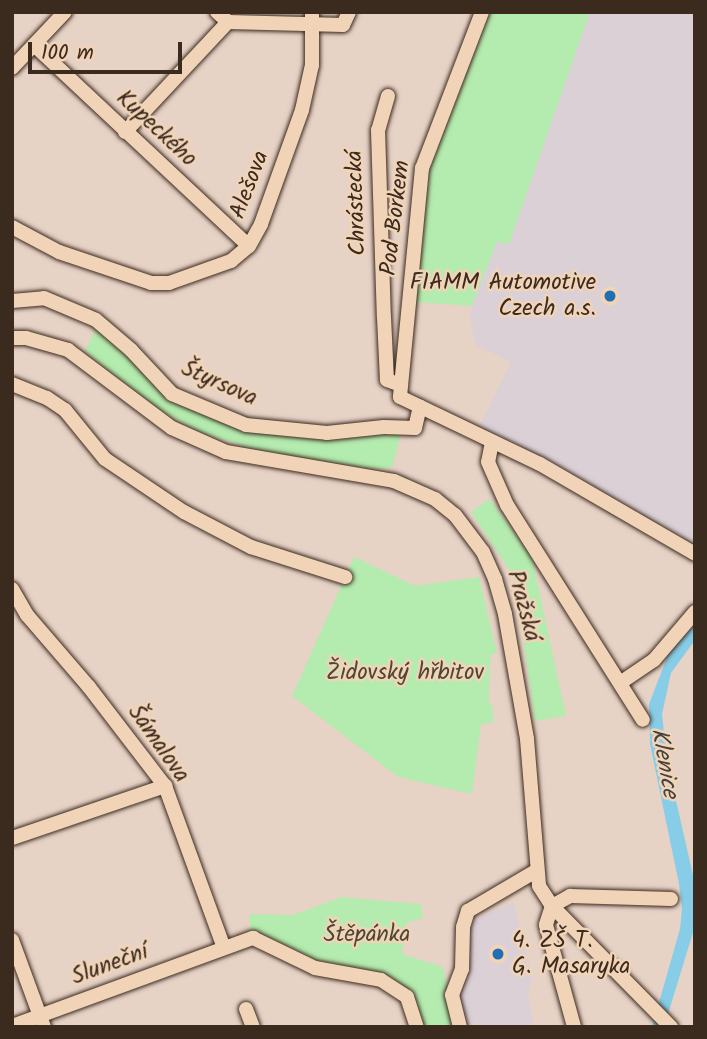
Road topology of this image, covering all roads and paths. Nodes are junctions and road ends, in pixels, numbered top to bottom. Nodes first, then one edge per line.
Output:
1 (65, 12) edge
2 (349, 12) edge
3 (482, 12) edge
4 (223, 17) edge
5 (313, 17) edge
6 (34, 45) junction
7 (12, 68) edge
8 (388, 96) dead end
9 (125, 132) junction
10 (12, 227) edge
11 (249, 246) junction
12 (12, 302) edge
13 (12, 338) edge
14 (12, 384) edge
15 (400, 391) junction
16 (420, 407) junction
17 (492, 442) junction
18 (695, 554) edge
19 (345, 577) dead end
20 (12, 589) edge
21 (695, 612) edge
22 (620, 683) junction
23 (643, 720) dead end
24 (165, 786) junction
25 (12, 838) edge
26 (536, 871) junction
27 (671, 899) dead end
28 (552, 906) junction
29 (12, 940) edge
30 (224, 948) junction
31 (246, 1009) dead end
32 (42, 1021) edge
33 (12, 1026) edge
34 (253, 1027) edge
35 (417, 1027) edge
36 (460, 1027) edge
37 (574, 1027) edge
38 (671, 1027) edge

1 - 6 street
2 - 5 street
3 - 15 street, Pod Borkem
4 - 5 street
4 - 9 street
5 - 11 street, Alešova
6 - 7 street
6 - 9 street, Kupeckého
8 - 15 street, Chrástecká
9 - 11 street, Kupeckého
10 - 11 street, Alešova
12 - 16 street, Štyrsova
13 - 26 street, Pražská
14 - 19 street
15 - 16 street
16 - 17 street
17 - 18 street
17 - 22 street
20 - 24 street, Šámalova
21 - 22 street
22 - 23 street
24 - 25 street
24 - 30 street, Šámalova
26 - 28 street, Pražská
26 - 36 street
27 - 28 street
28 - 37 street
28 - 38 street, Pražská
29 - 32 street
30 - 32 street, Sluneční
30 - 35 street, Sluneční
31 - 34 street
32 - 33 street, Sluneční

